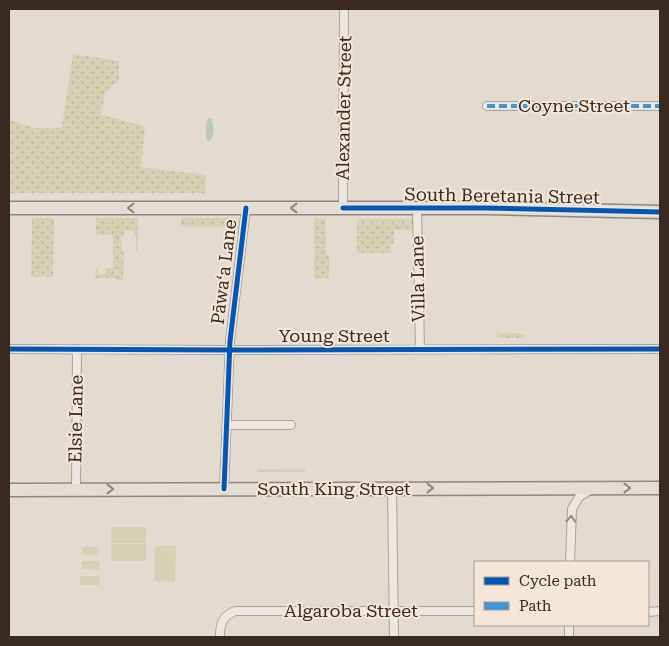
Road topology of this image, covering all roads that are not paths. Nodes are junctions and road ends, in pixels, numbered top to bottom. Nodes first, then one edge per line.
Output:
1 (344, 9) edge
2 (487, 106) dead end
3 (660, 106) edge
4 (9, 208) edge
5 (246, 208) junction
6 (343, 208) junction
7 (417, 208) junction
8 (660, 212) edge
9 (9, 349) edge
10 (77, 349) junction
11 (420, 349) junction
12 (660, 349) edge
13 (230, 350) junction
14 (227, 425) junction
15 (291, 425) dead end
16 (392, 488) junction
17 (595, 488) junction
18 (660, 488) edge
19 (224, 489) junction
20 (9, 490) edge
21 (76, 490) junction
22 (570, 561) edge
23 (394, 611) junction
24 (474, 611) edge
25 (220, 637) edge
26 (394, 637) edge

1 - 6 street, Alexander Street
2 - 3 street, Coyne Street
5 -> 4 main road, South Beretania Street
6 -> 5 main road, South Beretania Street
5 - 13 street, Pāwaʻa Lane
6 - 7 main road, South Beretania Street
7 - 8 main road, South Beretania Street
7 - 11 street, Villa Lane
9 - 10 street, Young Street
10 - 13 street, Young Street
10 - 21 street, Elsie Lane
11 - 12 street, Young Street
11 - 13 street, Young Street
13 - 14 street, Pāwaʻa Lane
14 - 15 street
14 - 19 street, Pāwaʻa Lane
16 -> 17 main road, South King Street
16 - 19 main road, South King Street
16 - 23 street
17 -> 18 main road, South King Street
22 -> 17 street
21 -> 19 main road, South King Street
20 - 21 main road, South King Street
23 - 24 street, Algaroba Street
23 - 25 street, Algaroba Street
23 - 26 street

